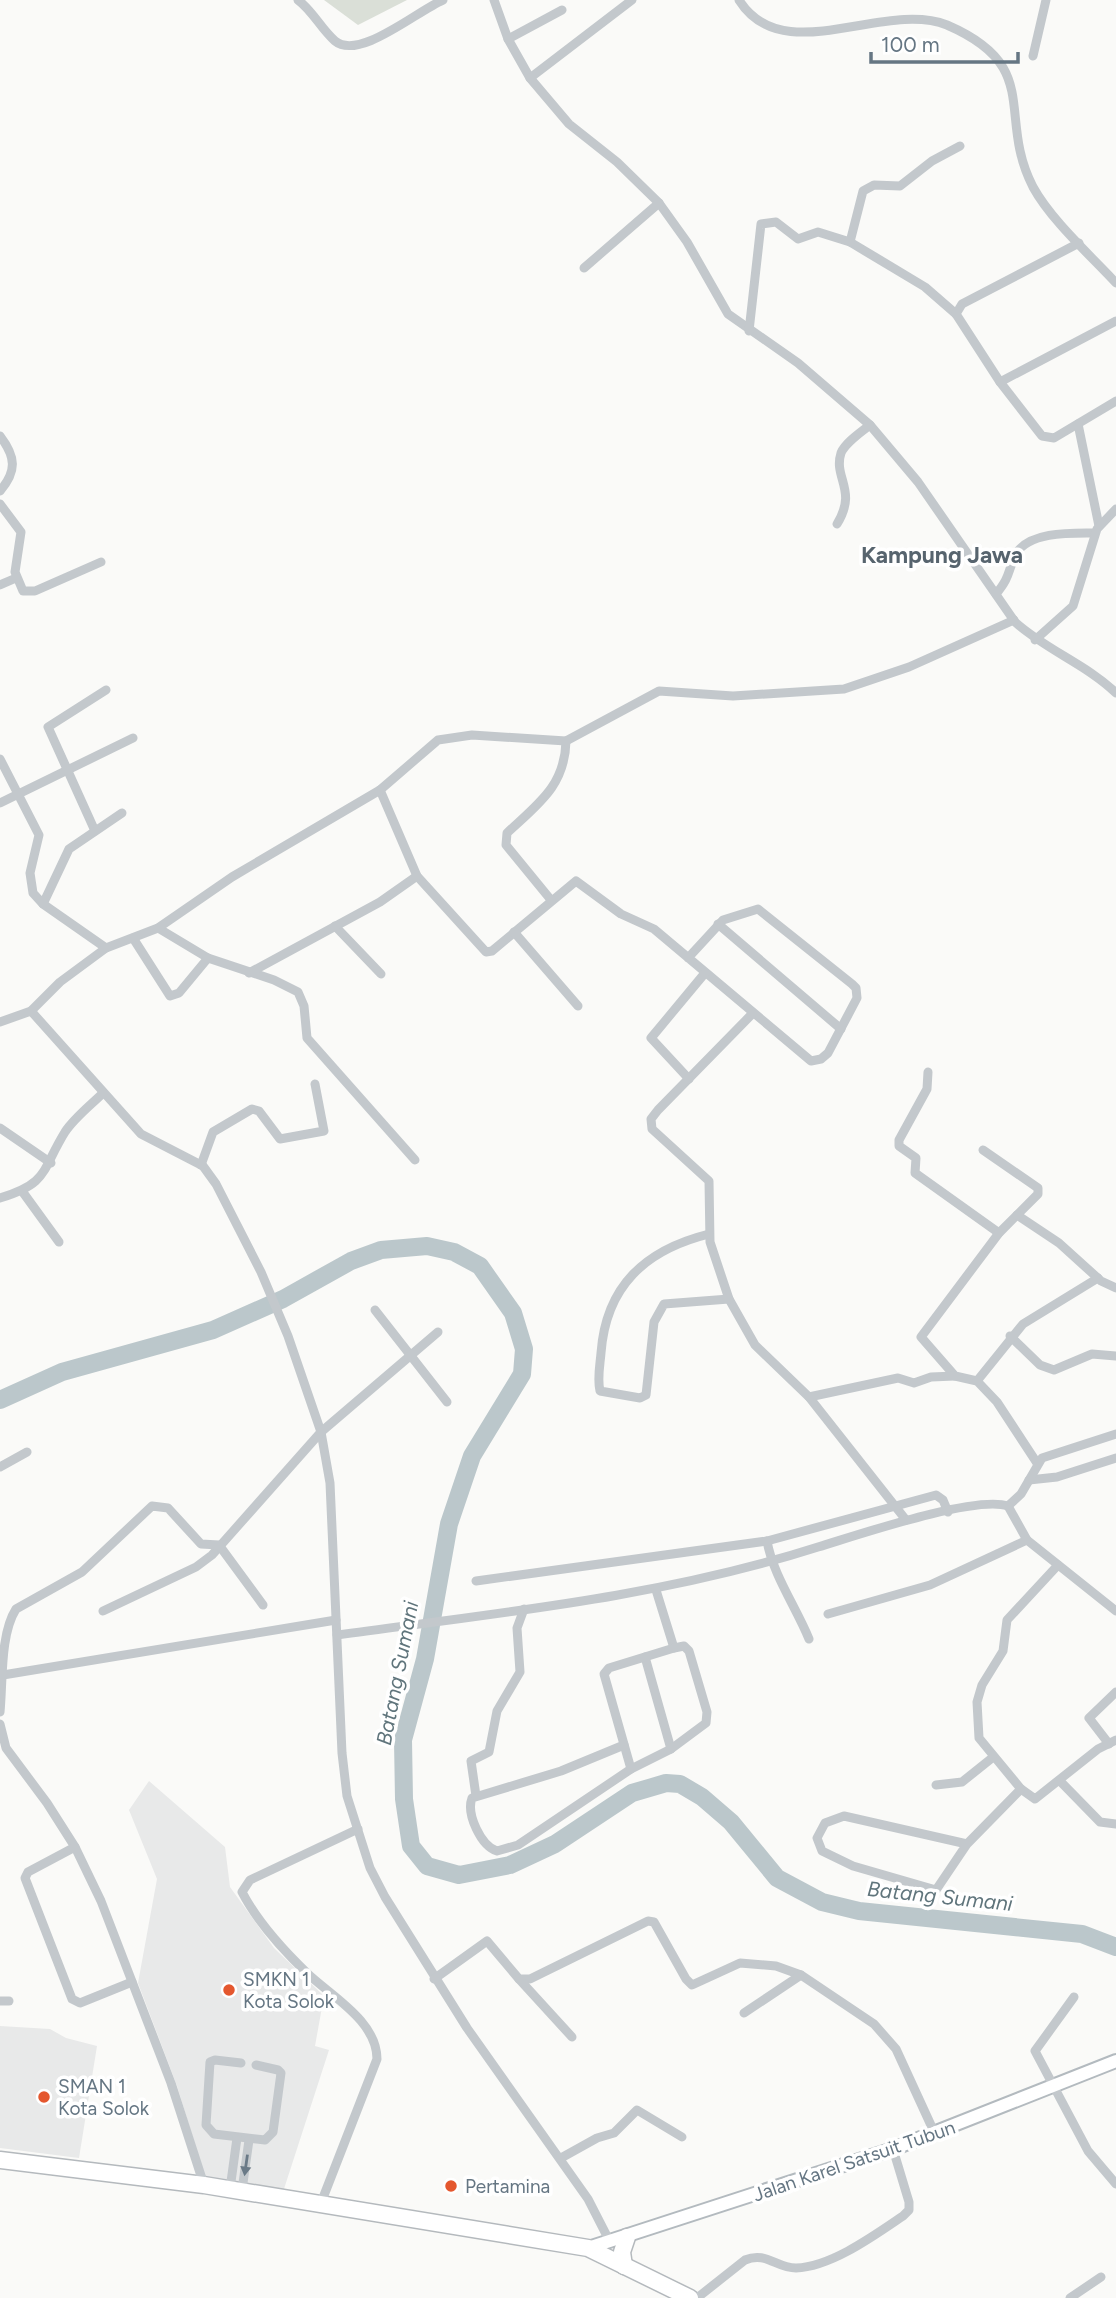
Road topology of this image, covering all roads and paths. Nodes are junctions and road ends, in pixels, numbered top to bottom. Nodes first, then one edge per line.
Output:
1 (298, 0) edge
2 (443, 0) edge
3 (494, 0) edge
4 (632, 0) edge
5 (740, 0) edge
6 (1046, 0) edge
7 (562, 10) dead end
8 (508, 39) junction
9 (1033, 56) dead end
10 (530, 78) junction
11 (960, 146) dead end
12 (659, 203) junction
13 (850, 242) junction
14 (1079, 243) junction
15 (584, 268) dead end
16 (1116, 283) edge
17 (956, 314) junction
18 (1116, 321) edge
19 (749, 331) junction
20 (1000, 382) junction
21 (1116, 401) edge
22 (1078, 424) junction
23 (870, 425) junction
24 (0, 436) edge
25 (0, 491) edge
26 (0, 504) edge
27 (1116, 509) edge
28 (837, 524) dead end
29 (1097, 530) junction
30 (101, 562) dead end
31 (16, 578) junction
32 (0, 585) edge
33 (996, 594) junction
34 (1014, 620) junction
35 (1035, 640) junction
36 (106, 690) dead end
37 (1116, 693) edge
38 (133, 738) dead end
39 (566, 741) junction
40 (0, 759) edge
41 (67, 771) junction
42 (380, 790) junction
43 (18, 794) junction
44 (0, 803) edge
45 (122, 813) dead end
46 (95, 831) junction
47 (417, 876) junction
48 (551, 900) junction
49 (43, 904) junction
50 (718, 924) junction
51 (335, 926) junction
52 (158, 928) junction
53 (514, 932) junction
54 (133, 938) junction
55 (106, 948) junction
56 (208, 958) junction
57 (688, 958) junction
58 (249, 972) junction
59 (705, 973) junction
60 (381, 974) dead end
61 (578, 1006) dead end
62 (31, 1011) junction
63 (752, 1014) junction
64 (0, 1022) edge
65 (841, 1029) junction
66 (928, 1072) dead end
67 (689, 1079) junction
68 (315, 1084) dead end
69 (103, 1093) junction
70 (0, 1128) edge
71 (983, 1150) dead end
72 (415, 1160) dead end
73 (51, 1163) junction
74 (201, 1165) junction
75 (22, 1191) junction
76 (0, 1198) edge
77 (1017, 1215) junction
78 (999, 1233) junction
79 (709, 1234) junction
80 (59, 1242) dead end
81 (1098, 1278) junction
82 (1116, 1288) edge
83 (729, 1299) junction
84 (375, 1310) dead end
85 (438, 1332) dead end
86 (1010, 1336) junction
87 (1116, 1356) edge
88 (412, 1358) junction
89 (954, 1376) junction
90 (976, 1381) junction
91 (809, 1397) junction
92 (447, 1402) dead end
93 (321, 1432) junction
94 (1116, 1434) edge
95 (27, 1452) dead end
96 (1116, 1458) edge
97 (1037, 1463) junction
98 (0, 1467) edge
99 (1029, 1480) junction
100 (897, 1505) junction
101 (1008, 1506) junction
102 (948, 1512) junction
103 (906, 1520) junction
104 (1027, 1540) junction
105 (767, 1541) junction
106 (219, 1545) junction
107 (772, 1562) junction
108 (1058, 1565) junction
109 (476, 1581) dead end
110 (656, 1590) junction
111 (263, 1605) dead end
112 (524, 1609) junction
113 (103, 1611) dead end
114 (1116, 1611) edge
115 (828, 1614) dead end
116 (336, 1620) junction
117 (337, 1635) junction
118 (2, 1639) edge
119 (809, 1639) dead end
120 (674, 1648) junction
121 (645, 1657) junction
122 (3, 1675) junction
123 (1116, 1692) edge
124 (0, 1713) edge
125 (0, 1724) edge
126 (1112, 1742) edge
127 (624, 1745) junction
128 (671, 1749) junction
129 (992, 1758) junction
130 (631, 1769) junction
131 (1060, 1781) junction
132 (936, 1785) dead end
133 (1021, 1789) junction
134 (476, 1796) junction
135 (1116, 1824) edge
136 (358, 1829) junction
137 (967, 1844) junction
138 (75, 1847) junction
139 (801, 1975) junction
140 (434, 1979) junction
141 (519, 1979) junction
142 (132, 1982) junction
143 (1074, 1997) dead end
144 (744, 2012) dead end
145 (572, 2037) dead end
146 (1116, 2062) edge
147 (241, 2063) dead end
148 (256, 2065) dead end
149 (1057, 2087) junction
150 (935, 2134) junction
151 (682, 2137) dead end
152 (237, 2138) junction
153 (249, 2140) junction
154 (893, 2149) junction
155 (561, 2158) junction
156 (0, 2160) edge
157 (1116, 2184) edge
158 (205, 2185) junction
159 (236, 2189) junction
160 (321, 2203) junction
161 (627, 2237) junction
162 (610, 2242) junction
163 (589, 2248) junction
164 (624, 2266) junction
165 (1101, 2277) dead end
166 (687, 2297) edge
167 (1070, 2298) edge

1 - 2 street
3 - 8 street
4 - 10 street
5 - 14 street
6 - 9 street
7 - 8 street
8 - 10 street
10 - 12 street
11 - 13 street
12 - 15 street
12 - 19 street
13 - 17 street
13 - 19 street
14 - 16 street
14 - 17 street
17 - 20 street
18 - 20 street
19 - 23 street
20 - 22 street
21 - 22 street
22 - 29 street
23 - 28 street
23 - 33 street
24 - 25 street
26 - 31 street
27 - 29 street
29 - 33 street
29 - 35 street
30 - 31 street
31 - 32 street
33 - 34 street
34 - 35 street
34 - 39 street
35 - 37 street
36 - 41 street
38 - 41 street
39 - 42 street
39 - 48 street
40 - 43 street
41 - 43 street
41 - 46 street
42 - 47 street
42 - 52 street
43 - 44 street
43 - 49 street
45 - 46 street
46 - 49 street
47 - 51 street
47 - 53 street
48 - 53 street
48 - 57 street
49 - 55 street
50 - 57 street
50 - 65 street
50 - 65 street
51 - 58 street
51 - 60 street
52 - 54 street
52 - 56 street
53 - 61 street
54 - 55 street
54 - 56 street
55 - 62 street
56 - 58 street
57 - 59 street
58 - 72 street
59 - 63 street
59 - 67 street
62 - 64 street
62 - 69 street
63 - 65 street
63 - 67 street
66 - 78 street
67 - 79 street
68 - 74 street
69 - 73 street
69 - 74 street
70 - 73 street
71 - 77 street
73 - 75 street
74 - 93 street
75 - 76 street
75 - 80 street
77 - 78 street
77 - 81 street
78 - 89 street
79 - 83 street
79 - 83 street
81 - 82 street
81 - 86 street
83 - 91 street
84 - 88 street
85 - 88 street
86 - 87 street
86 - 90 street
88 - 92 street
88 - 93 street
89 - 90 street
89 - 91 street
90 - 97 street
91 - 100 street
93 - 106 street
93 - 116 street
94 - 97 street
95 - 98 street
96 - 99 street
97 - 99 street
99 - 101 street
100 - 102 street
100 - 103 street
100 - 105 street
101 - 102 street
101 - 104 street
102 - 103 street
103 - 107 street
104 - 108 street
104 - 115 street
105 - 107 street
105 - 109 street
106 - 111 street
106 - 113 street
106 - 118 street
107 - 110 street
107 - 119 street
108 - 114 street
108 - 129 street
110 - 112 street
110 - 120 street
112 - 117 street
112 - 134 street
116 - 117 street
116 - 122 street
117 - 136 street
118 - 122 street
120 - 121 street
120 - 128 street
121 - 127 street
121 - 128 street
122 - 124 street
123 - 126 street
125 - 138 street
126 - 131 street
127 - 130 street
127 - 134 street
128 - 130 street
129 - 132 street
129 - 133 street
130 - 134 street
131 - 133 street
131 - 135 street
133 - 137 street
136 - 140 street
136 - 160 street
137 - 137 street
138 - 142 street
138 - 142 street
139 - 141 street
139 - 144 street
139 - 150 street
140 - 141 street
140 - 155 street
141 - 145 street
142 - 158 street
143 - 149 street
146 - 149 street, Jalan Karel Satsuit Tubun
147 - 152 street
148 - 153 street
149 - 150 street, Jalan Karel Satsuit Tubun
149 - 157 street
150 - 154 street, Jalan Karel Satsuit Tubun
151 - 155 street
152 - 153 street
152 - 159 street
153 -> 159 street
154 - 161 street, Jalan Karel Satsuit Tubun
154 - 166 street
155 - 162 street
156 - 158 highway
158 - 159 highway
159 - 160 highway
160 - 163 highway
161 - 162 street, Jalan Karel Satsuit Tubun
161 - 164 highway
162 - 163 street, Jalan Karel Satsuit Tubun
163 - 164 highway
164 - 166 highway
165 - 167 street

